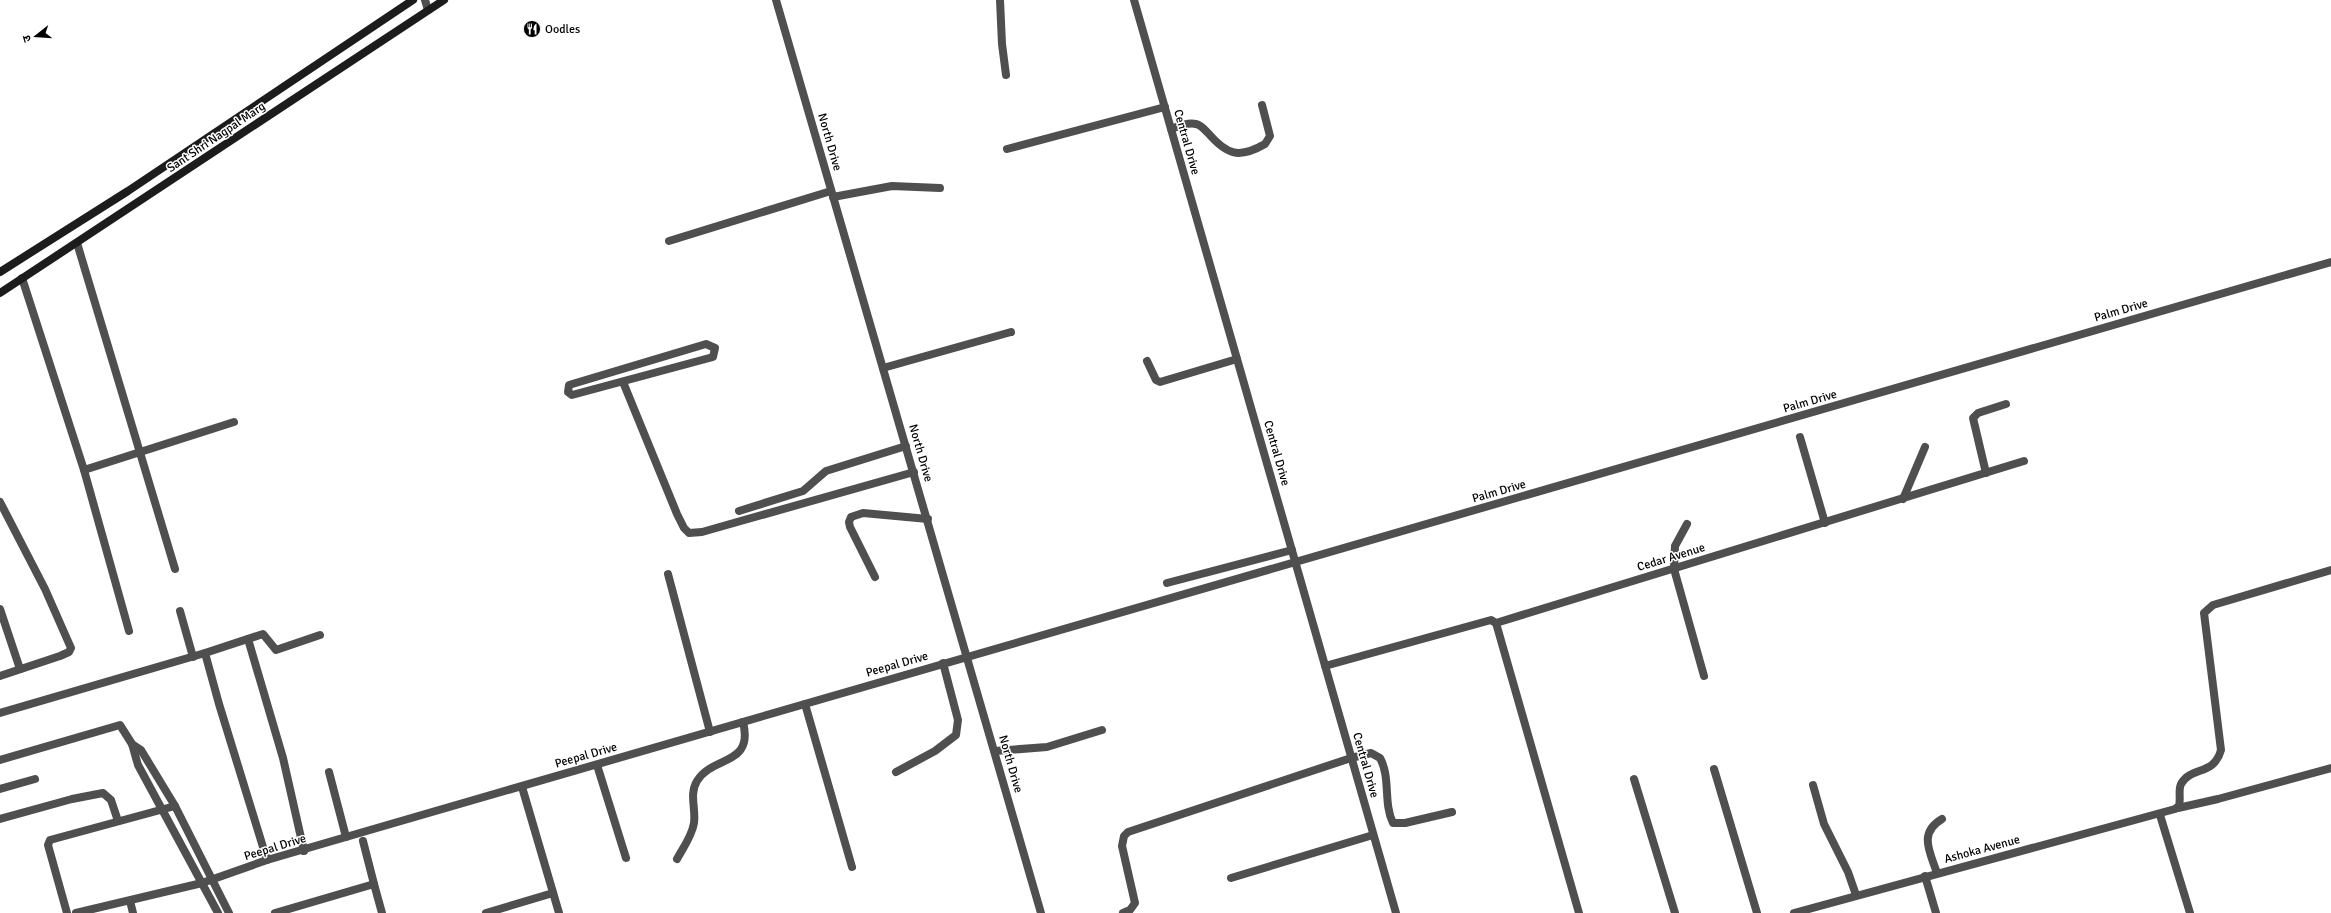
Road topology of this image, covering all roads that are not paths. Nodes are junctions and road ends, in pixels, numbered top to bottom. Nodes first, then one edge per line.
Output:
1 (413, 0) edge
2 (425, 0) edge
3 (444, 0) edge
4 (776, 0) edge
5 (1000, 0) edge
6 (1134, 0) edge
7 (428, 10) junction
8 (1006, 76) dead end
9 (1262, 105) dead end
10 (1165, 107) junction
11 (1171, 129) junction
12 (1006, 148) dead end
13 (940, 188) dead end
14 (832, 194) junction
15 (92, 214) junction
16 (101, 227) junction
17 (670, 241) dead end
18 (77, 243) junction
19 (2331, 262) edge
20 (0, 272) edge
21 (22, 278) junction
22 (0, 292) edge
23 (1011, 332) dead end
24 (1237, 359) junction
25 (1147, 361) dead end
26 (883, 368) junction
27 (623, 382) junction
28 (2006, 404) dead end
29 (234, 422) dead end
30 (1800, 437) dead end
31 (906, 446) junction
32 (1925, 447) dead end
33 (140, 451) junction
34 (2024, 461) dead end
35 (84, 470) junction
36 (914, 472) junction
37 (1986, 473) junction
38 (1903, 499) junction
39 (0, 502) edge
40 (739, 511) dead end
41 (928, 519) junction
42 (1825, 523) junction
43 (1687, 524) dead end
44 (1292, 550) junction
45 (1296, 563) junction
46 (174, 569) dead end
47 (1674, 569) junction
48 (2331, 570) edge
49 (668, 574) dead end
50 (875, 577) dead end
51 (1167, 583) dead end
52 (0, 609) edge
53 (180, 611) dead end
54 (1496, 623) junction
55 (129, 631) dead end
56 (320, 635) dead end
57 (248, 639) junction
58 (205, 653) junction
59 (968, 656) junction
60 (193, 657) junction
61 (943, 663) junction
62 (1325, 666) junction
63 (20, 669) junction
64 (0, 676) edge
65 (1704, 676) dead end
66 (805, 704) junction
67 (0, 713) edge
68 (743, 722) junction
69 (1102, 730) dead end
70 (710, 732) junction
71 (132, 744) junction
72 (995, 751) junction
73 (1351, 758) junction
74 (0, 760) edge
75 (597, 765) junction
76 (2331, 768) edge
77 (1714, 769) dead end
78 (329, 772) dead end
79 (896, 772) dead end
80 (35, 779) dead end
81 (1634, 779) dead end
82 (1813, 785) dead end
83 (522, 787) junction
84 (0, 789) edge
85 (175, 806) junction
86 (162, 809) junction
87 (2176, 809) junction
88 (1452, 812) dead end
89 (2160, 814) junction
90 (1942, 819) dead end
91 (0, 820) edge
92 (118, 820) junction
93 (1373, 835) junction
94 (346, 837) junction
95 (363, 841) dead end
96 (304, 851) junction
97 (626, 858) dead end
98 (267, 860) junction
99 (677, 860) dead end
100 (852, 867) dead end
101 (1937, 873) junction
102 (1925, 876) junction
103 (1231, 878) dead end
104 (212, 880) junction
105 (202, 883) junction
106 (374, 884) junction
107 (553, 893) junction
108 (1856, 896) junction
109 (130, 901) junction
110 (106, 910) edge
111 (67, 913) edge
112 (76, 913) edge
113 (133, 913) edge
114 (218, 913) edge
115 (229, 913) edge
116 (276, 913) edge
117 (382, 913) edge
118 (486, 913) edge
119 (559, 913) edge
120 (1041, 913) edge
121 (1123, 913) edge
122 (1396, 913) edge
123 (1579, 913) edge
124 (1675, 913) edge
125 (1757, 913) edge
126 (1794, 913) edge
127 (1936, 913) edge
128 (2190, 913) edge

1 - 15 main road, Sant Shri Nagpal Marg
2 - 7 street
3 - 7 main road, Sant Shri Nagpal Marg
4 - 14 street, North Drive
5 - 8 street
6 - 10 street, Central Drive
7 - 16 main road, Sant Shri Nagpal Marg
9 - 11 street
10 - 11 street, Central Drive
10 - 12 street
11 - 24 street, Central Drive
13 - 14 street
14 - 17 street
14 - 26 street, North Drive
15 - 16 main road
15 - 20 main road, Sant Shri Nagpal Marg
16 - 18 main road, Sant Shri Nagpal Marg
18 - 21 main road, Sant Shri Nagpal Marg
18 - 33 street
19 - 45 street, Palm Drive
21 - 22 main road, Sant Shri Nagpal Marg
21 - 35 street
23 - 26 street
24 - 25 street
24 - 44 street, Central Drive
26 - 31 street, North Drive
27 - 27 street
27 - 36 street
28 - 37 street
29 - 33 street
30 - 42 street
31 - 36 street, North Drive
31 - 40 street
32 - 38 street
33 - 35 street
33 - 46 street
34 - 37 street, Cedar Avenue
35 - 55 street
36 - 41 street, North Drive
37 - 38 street, Cedar Avenue
38 - 42 street, Cedar Avenue
39 - 63 street
41 - 50 street
41 - 59 street, North Drive
42 - 47 street, Cedar Avenue
43 - 47 street
44 - 45 street, Central Drive
44 - 51 street
45 - 59 street, Palm Drive
45 - 62 street, Central Drive
47 - 54 street, Cedar Avenue
47 - 65 street
48 - 87 street
49 - 70 street
52 - 63 street
53 - 60 street
54 - 62 street, Cedar Avenue
54 - 123 street
56 - 57 street
57 - 58 street
57 - 96 street
58 - 60 street
58 - 98 street
59 - 61 street, Peepal Drive
59 - 72 street, North Drive
60 - 67 street
61 - 66 street, Peepal Drive
61 - 79 street
62 - 73 street, Central Drive
63 - 64 street
66 - 68 street, Peepal Drive
66 - 100 street
68 - 70 street, Peepal Drive
68 - 99 street
69 - 72 street
70 - 75 street, Peepal Drive
71 - 74 street
71 - 85 street
71 - 86 street
72 - 120 street, North Drive
73 - 88 street
73 - 93 street, Central Drive
73 - 121 street
75 - 83 street, Peepal Drive
75 - 97 street
76 - 87 street, Ashoka Avenue
77 - 125 street
78 - 94 street
80 - 84 street
81 - 124 street
82 - 108 street
83 - 94 street, Peepal Drive
83 - 107 street
85 - 86 street
85 - 104 street
86 - 92 street
86 - 105 street
87 - 89 street, Ashoka Avenue
89 - 101 street, Ashoka Avenue
89 - 128 street
90 - 101 street
91 - 92 street
92 - 111 street
93 - 103 street
93 - 122 street, Central Drive
94 - 96 street, Peepal Drive
95 - 106 street
96 - 98 street, Peepal Drive
98 - 104 street, Peepal Drive
101 - 102 street, Ashoka Avenue
102 - 108 street, Ashoka Avenue
102 - 127 street
104 - 105 street, Peepal Drive
104 - 115 street
105 - 109 street, Peepal Drive
105 - 114 street
106 - 116 street
106 - 117 street
107 - 118 street
107 - 119 street
108 - 126 street, Ashoka Avenue
109 - 110 street, Peepal Drive
109 - 113 street
110 - 112 street, Peepal Drive

